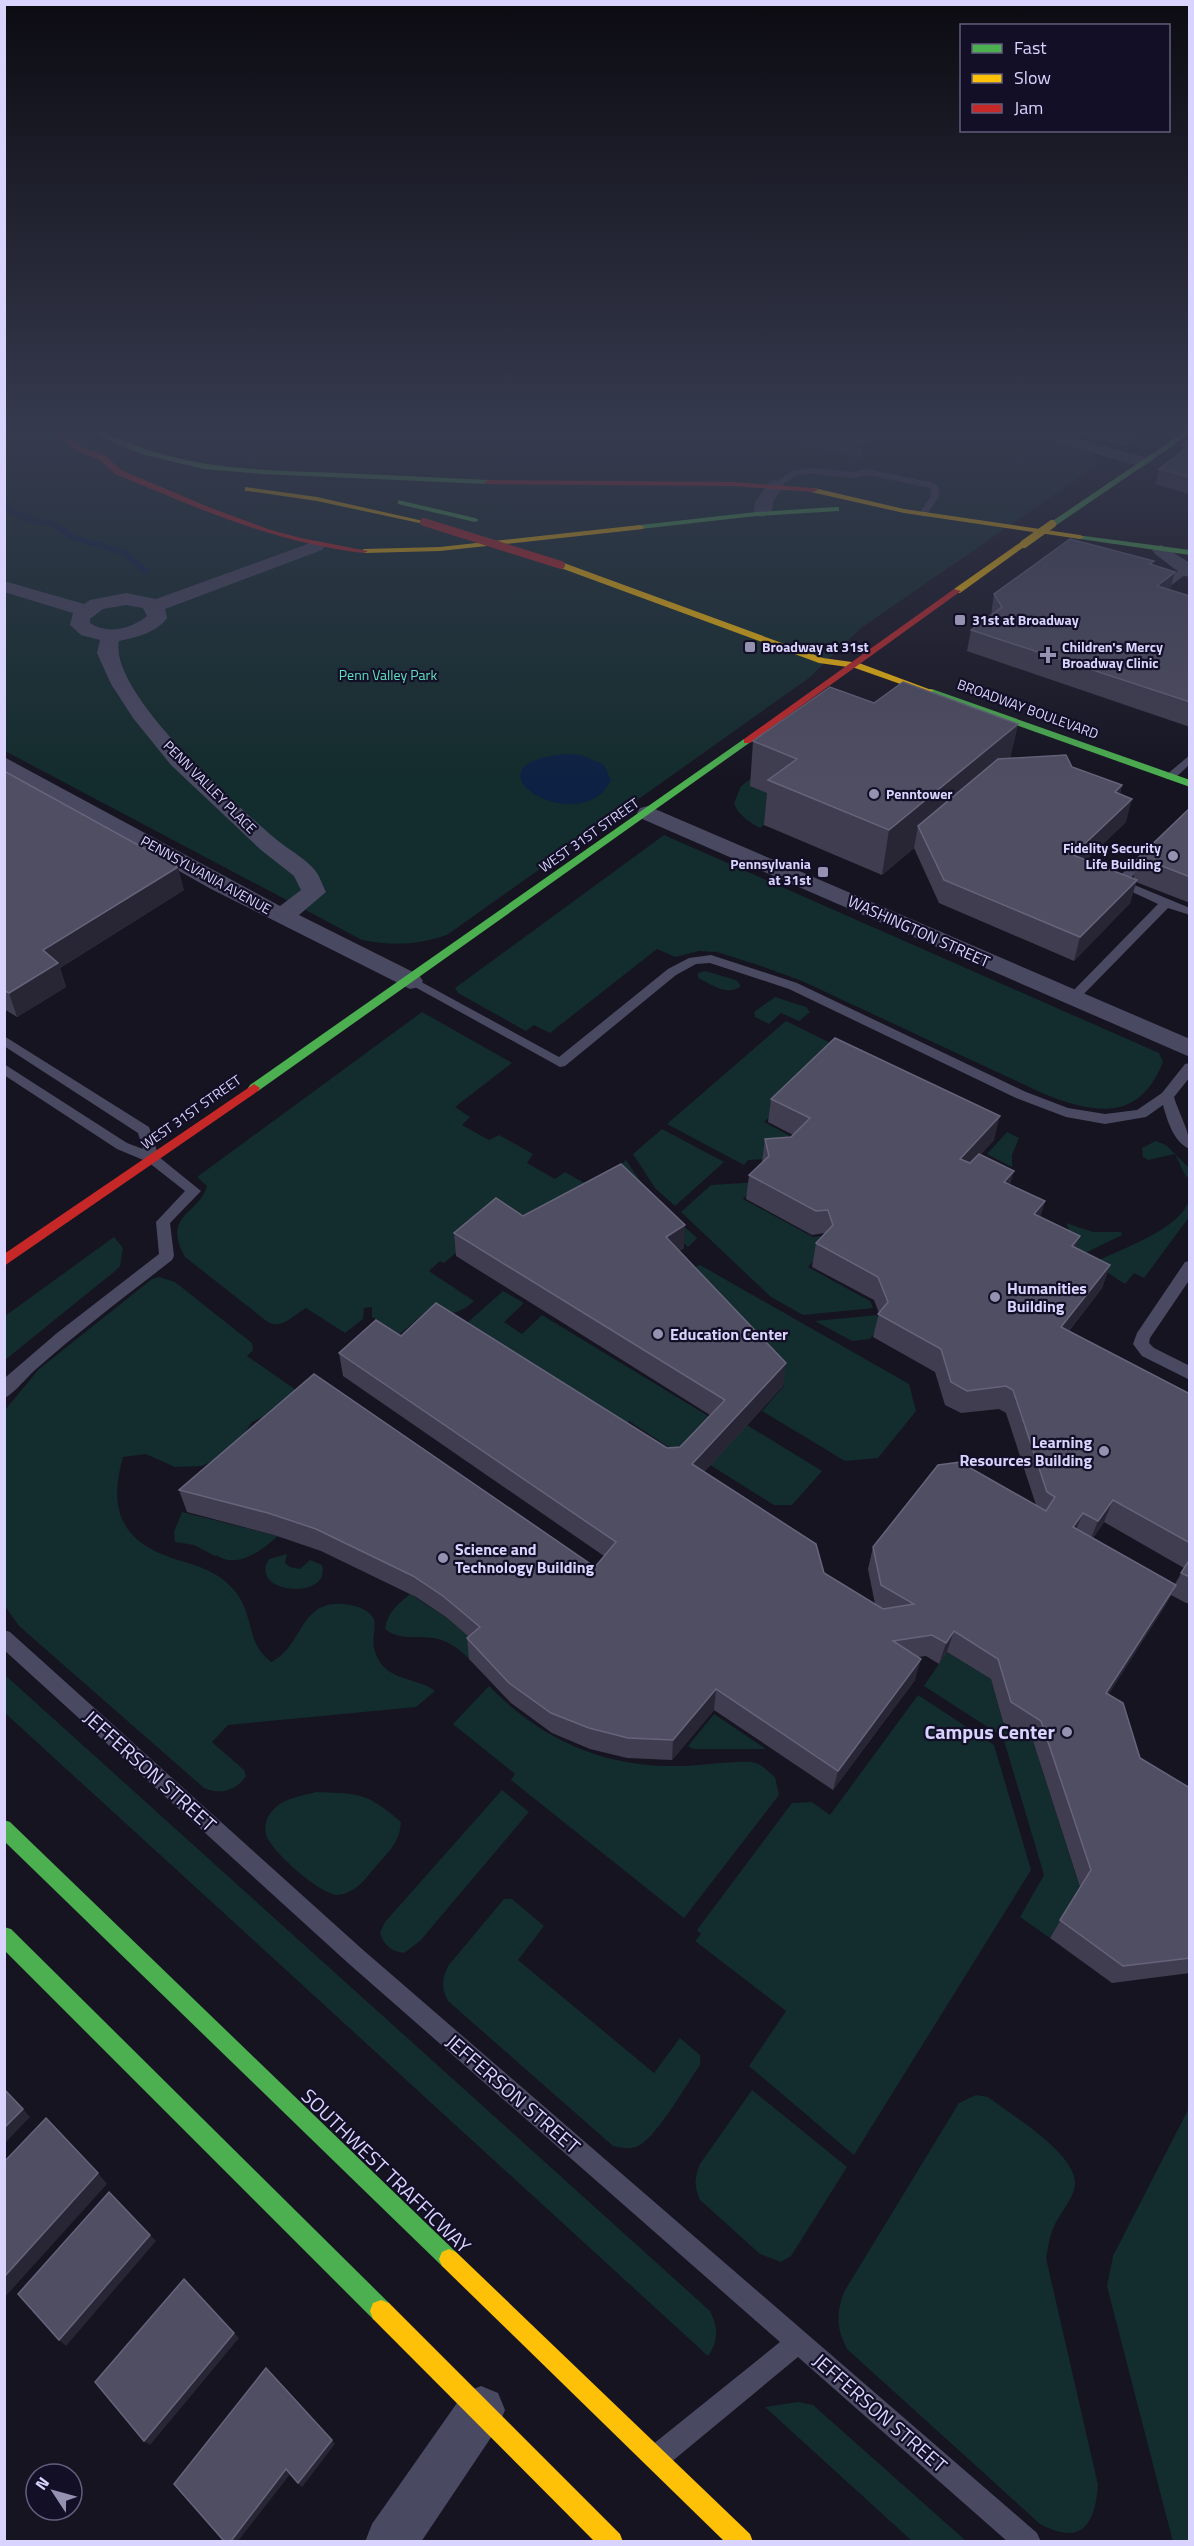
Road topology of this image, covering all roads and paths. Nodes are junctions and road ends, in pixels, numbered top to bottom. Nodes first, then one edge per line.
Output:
1 (314, 547) edge
2 (323, 547) edge
3 (467, 547) edge
4 (501, 547) edge
5 (551, 547) edge
6 (1020, 547) edge
7 (1140, 547) edge
8 (1161, 550) joint
9 (581, 557) dead end
10 (1188, 565) edge
11 (4, 586) edge
12 (1162, 588) edge
13 (153, 607) junction
14 (86, 611) junction
15 (111, 635) junction
16 (837, 647) dead end
17 (856, 666) junction
18 (1190, 758) edge
19 (4, 763) edge
20 (1170, 777) junction
21 (1190, 784) edge
22 (648, 813) junction
23 (1158, 844) edge
24 (1166, 903) junction
25 (1190, 912) edge
26 (282, 916) junction
27 (410, 981) junction
28 (1073, 998) junction
29 (4, 1040) edge
30 (1190, 1049) edge
31 (1190, 1066) edge
32 (4, 1068) edge
33 (1167, 1096) junction
34 (1190, 1144) edge
35 (153, 1159) junction
36 (4, 1261) edge
37 (1190, 1266) edge
38 (1190, 1374) edge
39 (4, 1392) edge
40 (4, 1638) edge
41 (4, 1828) edge
42 (4, 1936) edge
43 (798, 2342) junction
44 (481, 2410) junction
45 (655, 2458) junction
46 (390, 2541) edge
47 (612, 2541) edge
48 (742, 2541) edge
49 (1028, 2541) edge

1 - 13 street
2 - 3 main road
4 - 17 main road, BROADWAY BOULEVARD, bridge
5 - 9 main road
6 - 17 main road, WEST 31ST STREET, bridge
7 - 8 main road
8 - 10 street
10 - 12 lane
11 - 14 street
13 - 14 street
13 - 15 street
14 - 15 street
15 - 26 street, PENN VALLEY PLACE
16 - 17 main road, BROADWAY BOULEVARD
17 - 20 main road, BROADWAY BOULEVARD
17 - 22 main road, WEST 31ST STREET
18 - 20 lane
19 - 26 street, PENNSYLVANIA AVENUE
20 - 21 main road, BROADWAY BOULEVARD
22 - 27 main road, WEST 31ST STREET
22 - 28 street, WASHINGTON STREET
23 - 24 lane
24 - 25 lane
24 - 28 lane
26 - 27 street, PENNSYLVANIA AVENUE
27 - 33 lane
27 - 35 main road, WEST 31ST STREET
28 - 30 street, WASHINGTON STREET
29 - 35 lane
31 - 33 lane
32 - 35 lane
33 - 34 lane
35 - 36 main road, WEST 31ST STREET
35 - 39 lane
37 - 38 lane
40 - 43 lane, JEFFERSON STREET
41 - 45 main road, SOUTHWEST TRAFFICWAY
42 - 44 main road
43 - 45 lane
43 - 49 lane, JEFFERSON STREET
44 - 46 street
44 - 47 main road
45 - 48 main road, SOUTHWEST TRAFFICWAY

